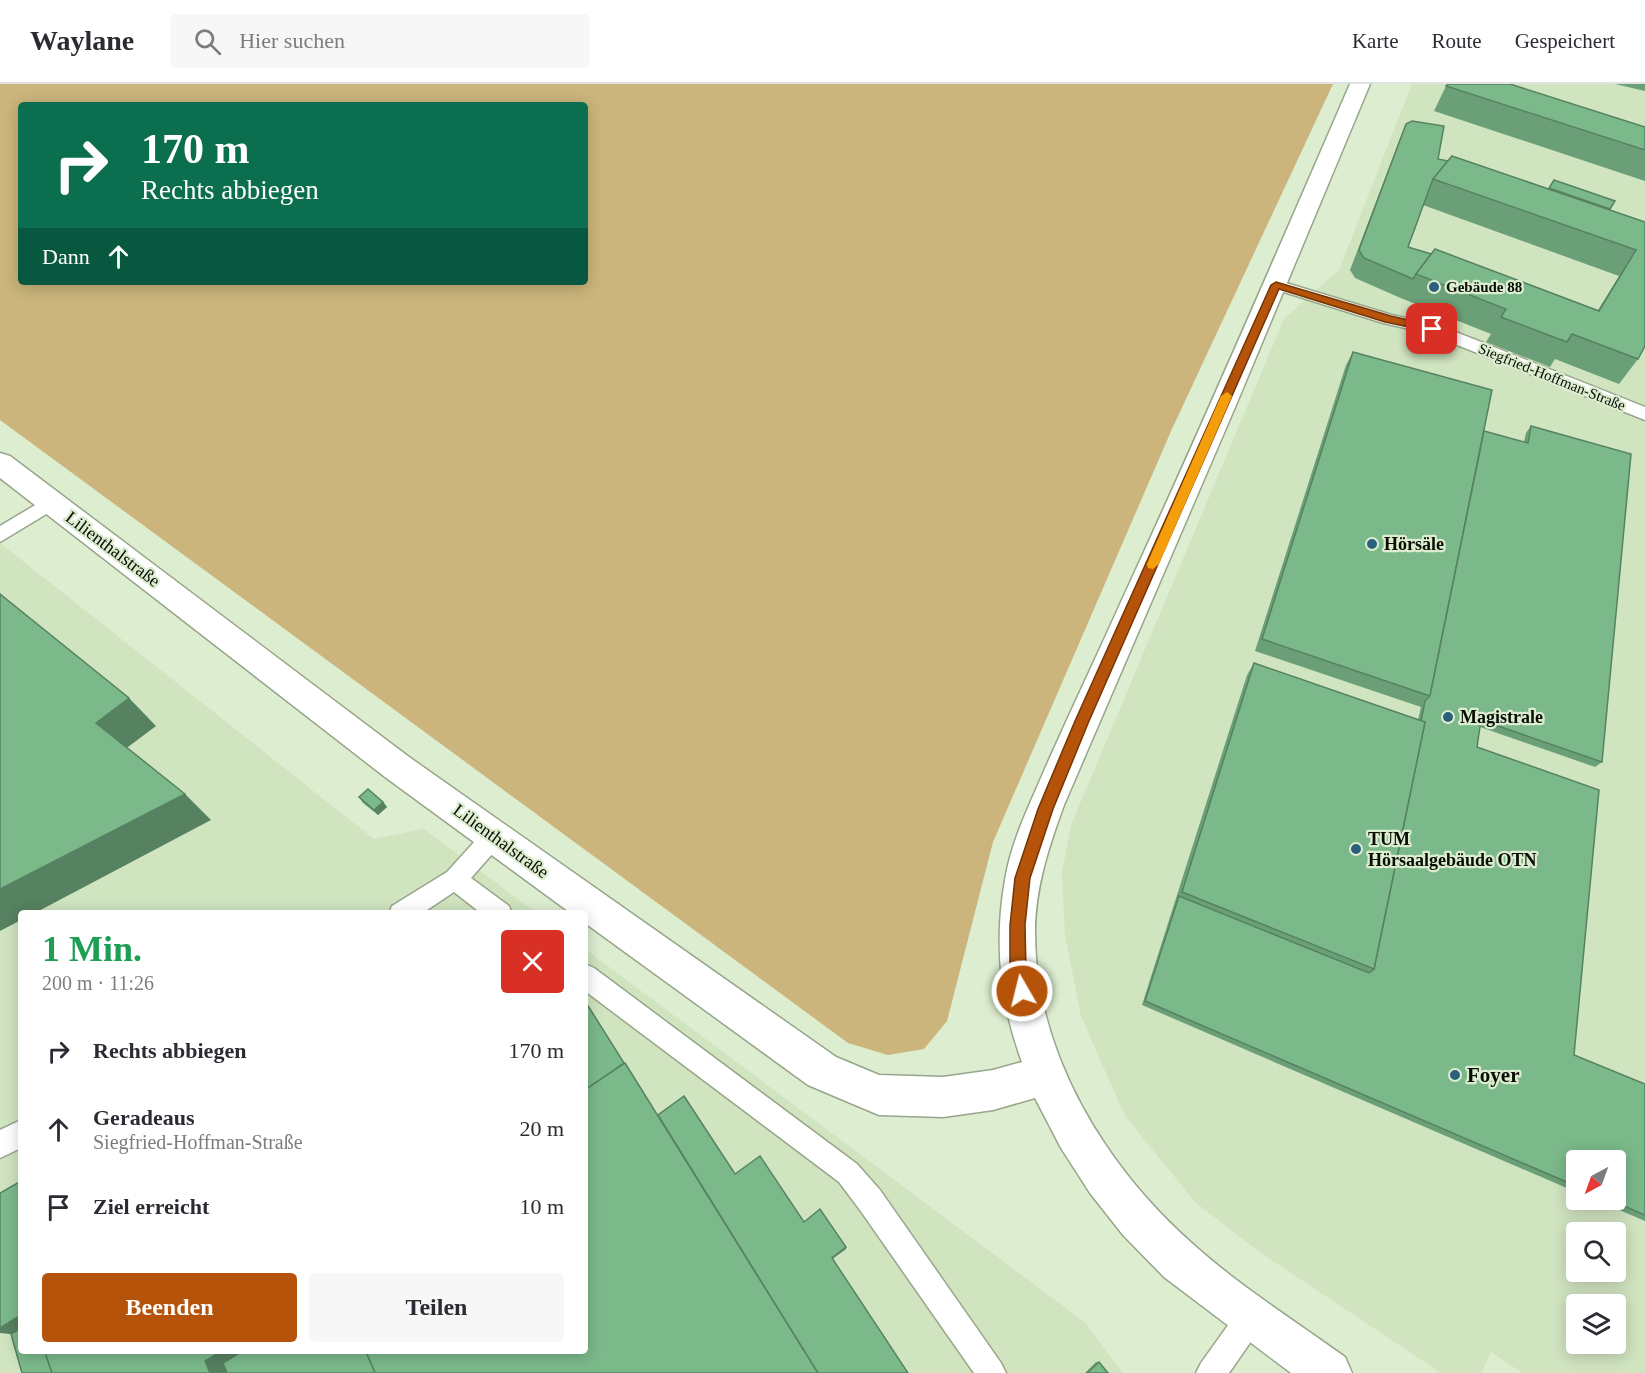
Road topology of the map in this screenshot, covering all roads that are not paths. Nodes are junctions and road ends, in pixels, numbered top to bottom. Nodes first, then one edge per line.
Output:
1 (1360, 84) edge
2 (1276, 285) junction
3 (1645, 414) edge
4 (0, 463) edge
5 (52, 502) junction
6 (0, 536) edge
7 (495, 836) junction
8 (455, 879) junction
9 (405, 910) edge
10 (496, 910) edge
11 (588, 978) edge
12 (1047, 1075) junction
13 (18, 1135) edge
14 (0, 1145) edge
15 (1251, 1317) junction
16 (991, 1373) edge
17 (1211, 1373) edge
18 (1329, 1373) edge

1 - 2 street
2 - 3 lane, Siegfried-Hoffman-Straße
2 - 12 street
4 - 5 street, Lilienthalstraße
5 - 6 lane
5 - 7 street, Lilienthalstraße
7 - 8 lane
7 - 12 street, Lilienthalstraße
8 - 9 lane
8 - 10 lane
11 - 16 lane
12 - 15 street
13 - 14 lane
15 - 17 lane
15 - 18 street

